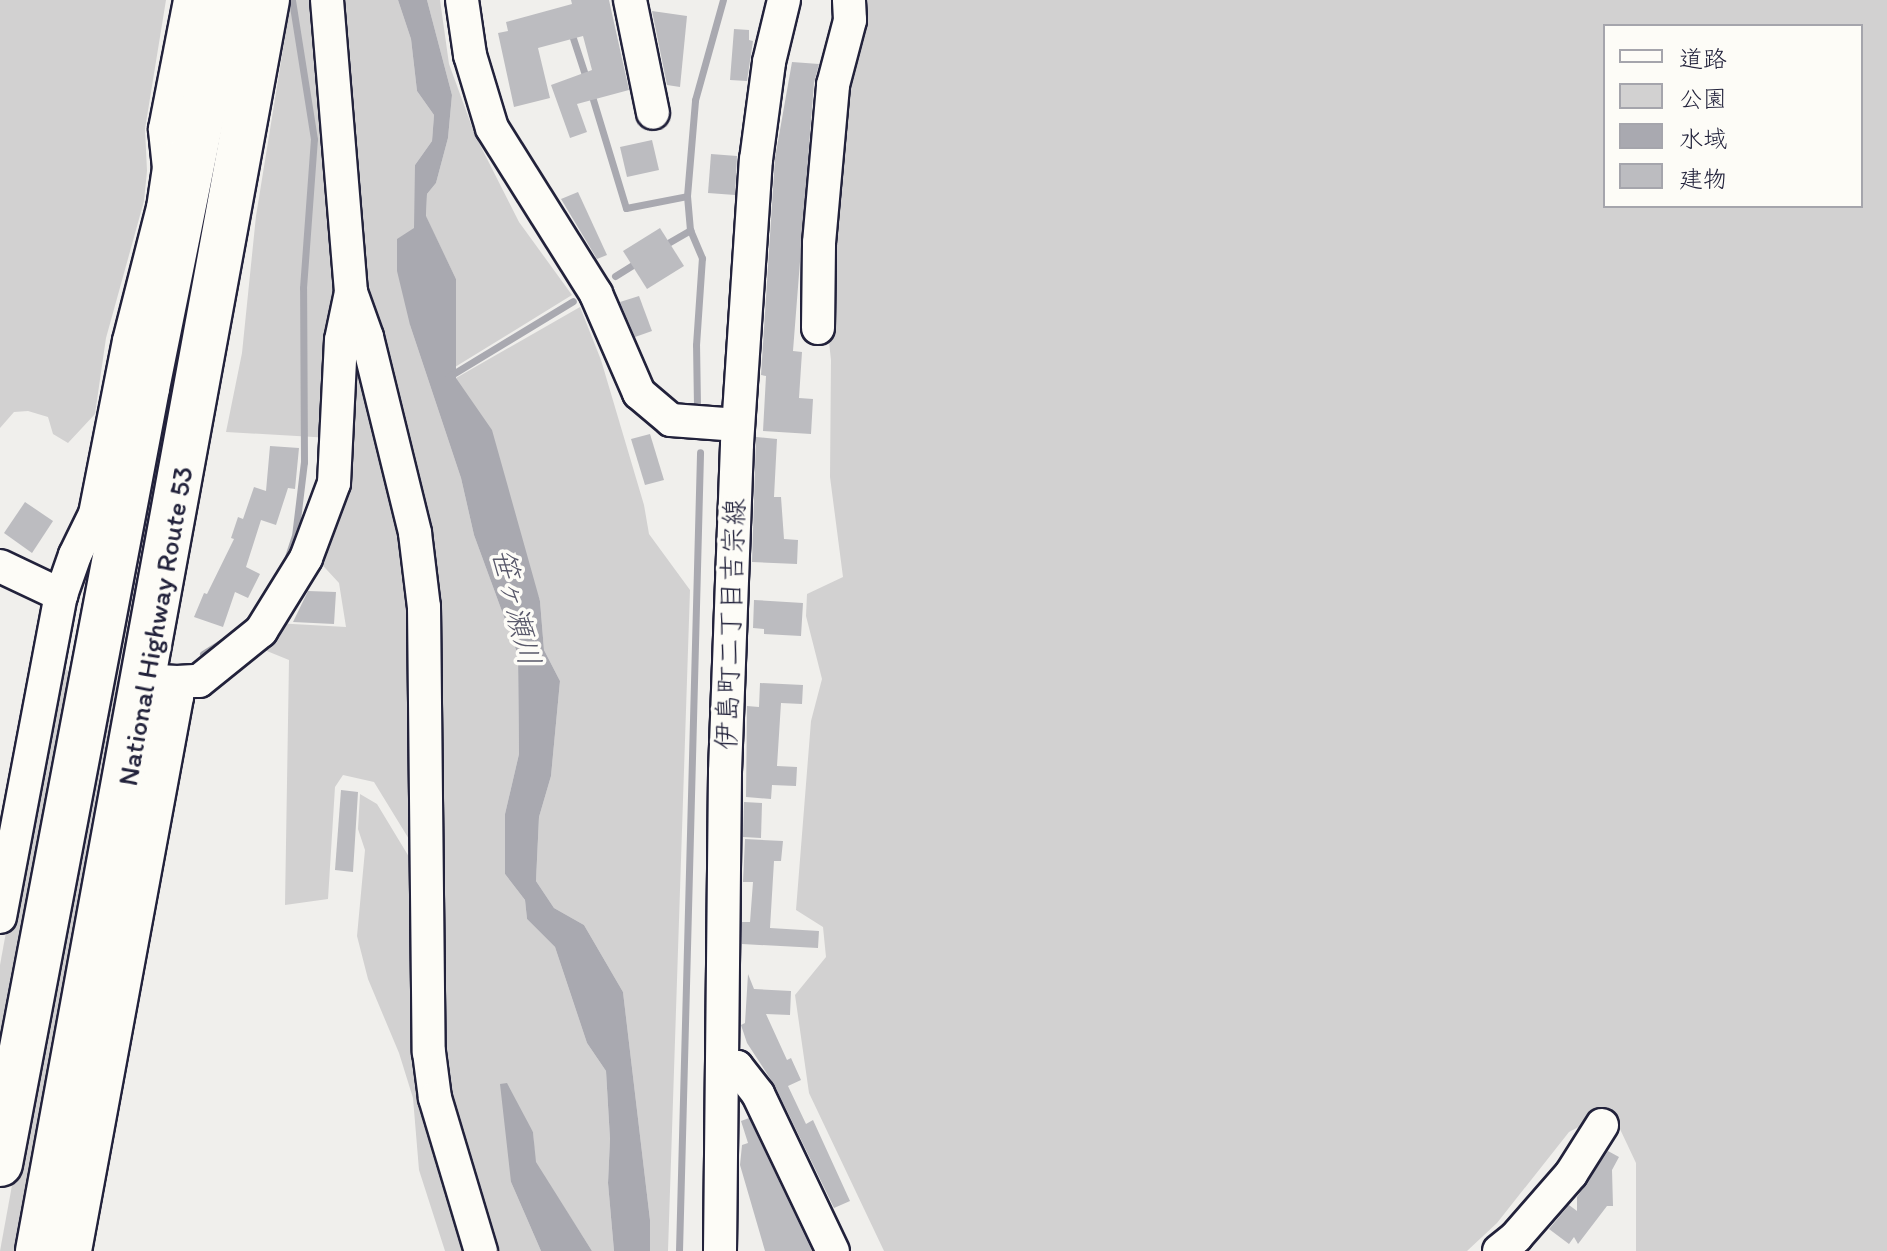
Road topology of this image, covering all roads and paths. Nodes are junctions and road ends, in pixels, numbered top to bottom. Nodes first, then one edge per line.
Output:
1 (190, 0) edge
2 (225, 0) edge
3 (267, 0) edge
4 (327, 0) edge
5 (462, 0) edge
6 (630, 0) edge
7 (784, 0) edge
8 (849, 0) edge
9 (653, 113) dead end
10 (351, 292) junction
11 (818, 328) dead end
12 (738, 425) junction
13 (0, 566) edge
14 (61, 595) junction
15 (51, 648) junction
16 (97, 656) junction
17 (161, 681) junction
18 (0, 917) edge
19 (722, 1066) junction
20 (1602, 1125) dead end
21 (0, 1164) edge
22 (1516, 1246) edge
23 (38, 1251) edge
24 (75, 1251) edge
25 (481, 1251) edge
26 (720, 1251) edge
27 (833, 1251) edge

1 - 14 street
2 - 16 highway, National Highway Route 53
3 - 17 highway, National Highway Route 53
4 - 10 street
5 - 12 street
6 - 9 street
7 - 12 street, 伊島町二丁目吉宗線
8 - 11 street
10 - 17 street
10 - 25 street
12 - 19 street, 伊島町二丁目吉宗線
13 - 14 street
14 - 15 street
15 - 16 street
15 - 18 street
16 - 21 highway, National Highway Route 53
17 - 23 highway, National Highway Route 53
17 - 24 street
19 - 26 street, 伊島町二丁目吉宗線
19 - 27 street
20 - 22 street

